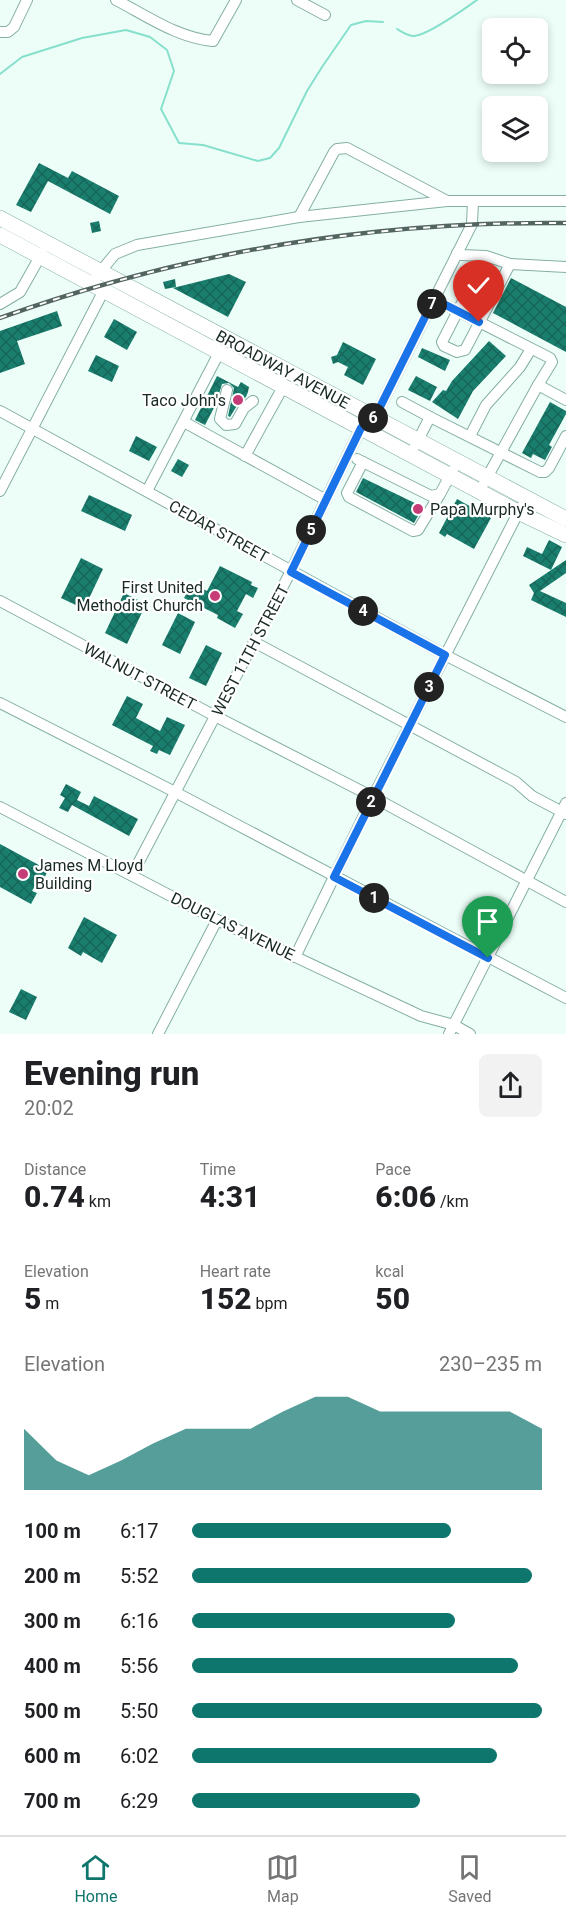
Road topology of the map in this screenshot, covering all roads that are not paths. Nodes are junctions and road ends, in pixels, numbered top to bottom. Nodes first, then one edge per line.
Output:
1 (27, 0) edge
2 (116, 0) edge
3 (236, 0) edge
4 (297, 0) edge
5 (325, 15) dead end
6 (4, 32) edge
7 (447, 201) junction
8 (473, 201) junction
9 (566, 201) edge
10 (299, 217) junction
11 (0, 218) edge
12 (0, 235) edge
13 (44, 251) junction
14 (457, 253) junction
15 (486, 256) junction
16 (510, 264) junction
17 (566, 267) edge
18 (100, 272) junction
19 (97, 288) junction
20 (434, 299) junction
21 (0, 304) edge
22 (457, 311) junction
23 (479, 322) junction
24 (531, 348) junction
25 (219, 353) junction
26 (538, 386) junction
27 (283, 387) junction
28 (227, 390) dead end
29 (566, 400) edge
30 (253, 401) dead end
31 (402, 402) dead end
32 (0, 411) edge
33 (375, 417) junction
34 (430, 417) junction
35 (184, 422) junction
36 (32, 427) junction
37 (361, 428) junction
38 (470, 436) junction
39 (566, 436) edge
40 (418, 441) junction
41 (501, 452) junction
42 (348, 455) junction
43 (411, 455) junction
44 (245, 456) junction
45 (363, 462) junction
46 (453, 468) junction
47 (483, 484) junction
48 (0, 490) edge
49 (147, 492) junction
50 (440, 494) junction
51 (326, 500) junction
52 (522, 505) junction
53 (563, 523) edge
54 (291, 572) junction
55 (0, 601) edge
56 (254, 642) junction
57 (445, 655) junction
58 (0, 703) edge
59 (215, 716) junction
60 (566, 717) edge
61 (409, 726) junction
62 (175, 792) junction
63 (373, 797) junction
64 (0, 807) edge
65 (564, 809) edge
66 (132, 875) junction
67 (334, 877) junction
68 (526, 881) junction
69 (566, 902) edge
70 (217, 920) junction
71 (295, 957) junction
72 (488, 958) junction
73 (566, 998) edge
74 (451, 1029) edge
75 (158, 1034) edge
76 (470, 1034) edge

1 - 6 street
2 - 3 street
4 - 5 street
7 - 8 street
7 - 10 street
7 - 10 street
8 - 9 street
8 - 14 street, WEST 11TH STREET
10 - 18 street
11 - 13 highway, BROADWAY AVENUE
12 - 13 highway, BROADWAY AVENUE
13 - 18 highway, BROADWAY AVENUE
13 - 19 highway, BROADWAY AVENUE
13 - 21 street
14 - 15 street
14 - 20 street, WEST 11TH STREET
15 - 16 street
15 - 22 street
16 - 17 street
16 - 23 street
18 - 19 street
18 - 33 highway, BROADWAY AVENUE
19 - 25 highway, BROADWAY AVENUE
19 - 36 street
20 - 22 street
20 - 33 street, WEST 11TH STREET
22 - 23 street
22 - 23 street
23 - 24 street
24 - 26 street
24 - 38 street
25 - 27 highway, BROADWAY AVENUE
25 - 35 street
26 - 29 street
26 - 41 street
27 - 37 highway, BROADWAY AVENUE
27 - 44 street
28 - 30 street
31 - 34 street
32 - 36 street, CEDAR STREET
33 - 37 street, WEST 11TH STREET
33 - 40 highway, BROADWAY AVENUE
34 - 38 street
34 - 40 street
35 - 44 street
35 - 49 street
36 - 48 street
36 - 49 street, CEDAR STREET
37 - 42 street, WEST 11TH STREET
37 - 43 highway, BROADWAY AVENUE
38 - 41 street
39 - 41 street
40 - 43 street
40 - 46 highway, BROADWAY AVENUE
41 - 47 street
42 - 45 street
42 - 51 street, WEST 11TH STREET
43 - 46 highway, BROADWAY AVENUE
44 - 51 street
45 - 50 street
45 - 50 street
46 - 47 highway, BROADWAY AVENUE
46 - 50 street
47 - 52 highway, BROADWAY AVENUE
49 - 54 street, CEDAR STREET
51 - 54 street, WEST 11TH STREET
52 - 53 highway, BROADWAY AVENUE
52 - 57 street
54 - 56 street, WEST 11TH STREET
54 - 57 street, CEDAR STREET
55 - 59 street, WALNUT STREET
56 - 59 street, WEST 11TH STREET
56 - 61 street
57 - 60 street, CEDAR STREET
57 - 61 street
58 - 62 street
59 - 62 street, WEST 11TH STREET
59 - 63 street, WALNUT STREET
61 - 63 street
61 - 65 street
62 - 66 street, WEST 11TH STREET
62 - 67 street
63 - 67 street
63 - 68 street, WALNUT STREET
64 - 66 street, DOUGLAS AVENUE
65 - 68 street
66 - 70 street, DOUGLAS AVENUE
67 - 71 street
67 - 72 street
68 - 69 street, WALNUT STREET
68 - 72 street
70 - 71 street, DOUGLAS AVENUE
70 - 75 street
71 - 74 street, DOUGLAS AVENUE
72 - 73 street
72 - 74 street
74 - 76 street, DOUGLAS AVENUE

